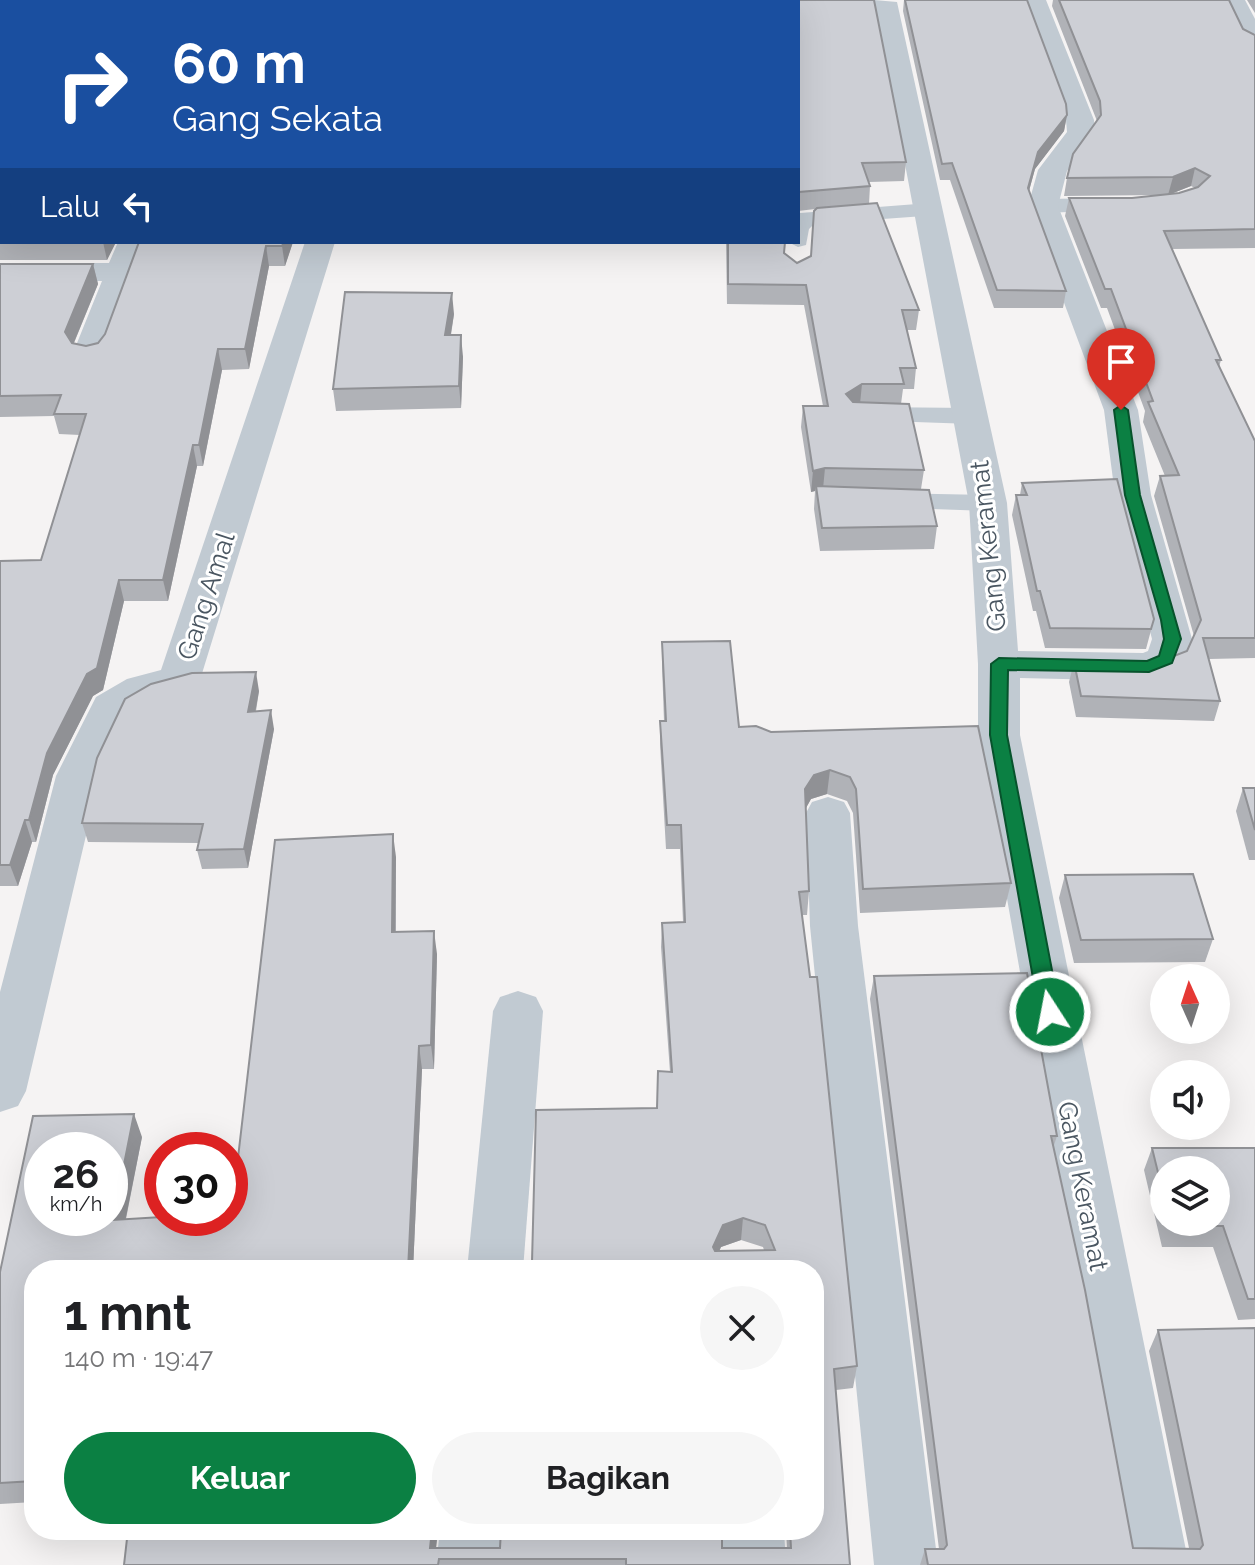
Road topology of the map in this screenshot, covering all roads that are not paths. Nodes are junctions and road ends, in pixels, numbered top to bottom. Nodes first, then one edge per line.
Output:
1 (1034, 0) edge
2 (1233, 0) edge
3 (883, 2) edge
4 (1255, 45) edge
5 (1130, 204) edge
6 (1043, 206) junction
7 (930, 210) junction
8 (800, 225) edge
9 (132, 244) edge
10 (319, 244) edge
11 (0, 272) edge
12 (121, 272) junction
13 (90, 353) edge
14 (860, 415) edge
15 (972, 416) junction
16 (868, 500) edge
17 (988, 503) junction
18 (999, 664) junction
19 (828, 813) dead end
20 (518, 1011) dead end
21 (0, 1091) edge
22 (496, 1260) edge
23 (470, 1540) edge
24 (753, 1540) edge
25 (468, 1565) edge
26 (754, 1565) edge
27 (906, 1565) edge
28 (1157, 1565) edge

1 - 6 street
2 - 4 street
3 - 7 street, Gang Keramat
5 - 6 lane
6 - 18 street
7 - 8 lane
7 - 15 street, Gang Keramat
9 - 12 street
10 - 21 street, Gang Amal
11 - 12 street
12 - 13 street
14 - 15 lane
15 - 17 street, Gang Keramat
16 - 17 lane
17 - 18 street, Gang Keramat
18 - 28 street, Gang Keramat
19 - 27 street
20 - 22 street
23 - 25 street
24 - 26 street

